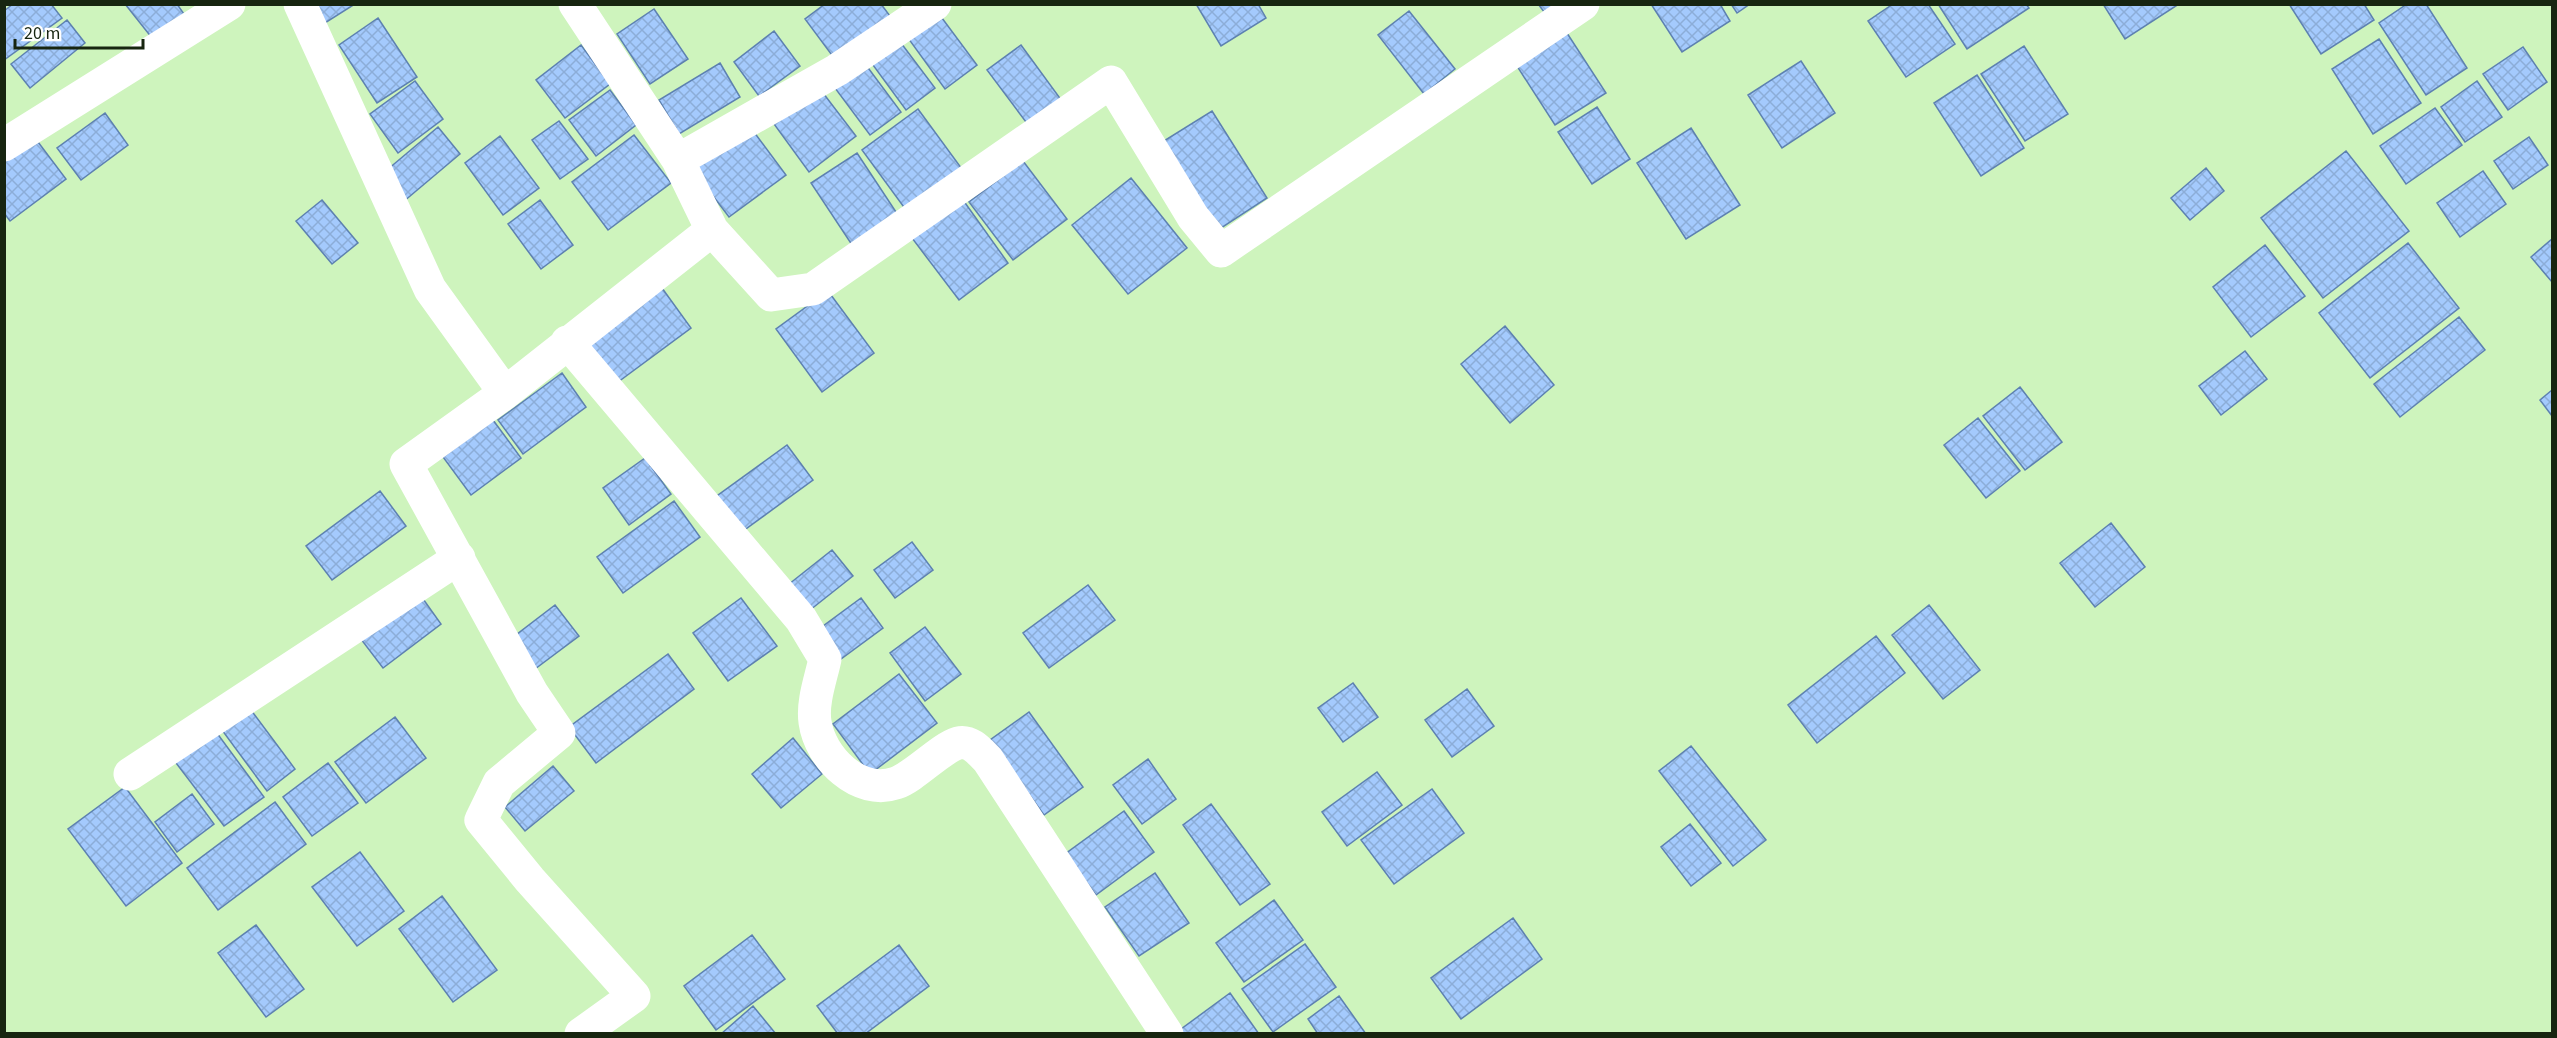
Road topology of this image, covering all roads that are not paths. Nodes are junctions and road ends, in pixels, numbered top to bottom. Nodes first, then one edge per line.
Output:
1 (229, 4) edge
2 (300, 4) edge
3 (935, 4) edge
4 (1583, 4) edge
5 (585, 8) edge
6 (4, 145) edge
7 (678, 160) junction
8 (712, 230) junction
9 (567, 342) junction
10 (505, 393) junction
11 (459, 558) junction
12 (130, 774) dead end
13 (580, 1034) edge
14 (1167, 1034) edge

1 - 6 street
2 - 10 street
3 - 7 street
4 - 8 street
5 - 7 street
7 - 8 street
8 - 9 street
9 - 10 street
9 - 14 street
10 - 11 street
11 - 12 street
11 - 13 street

